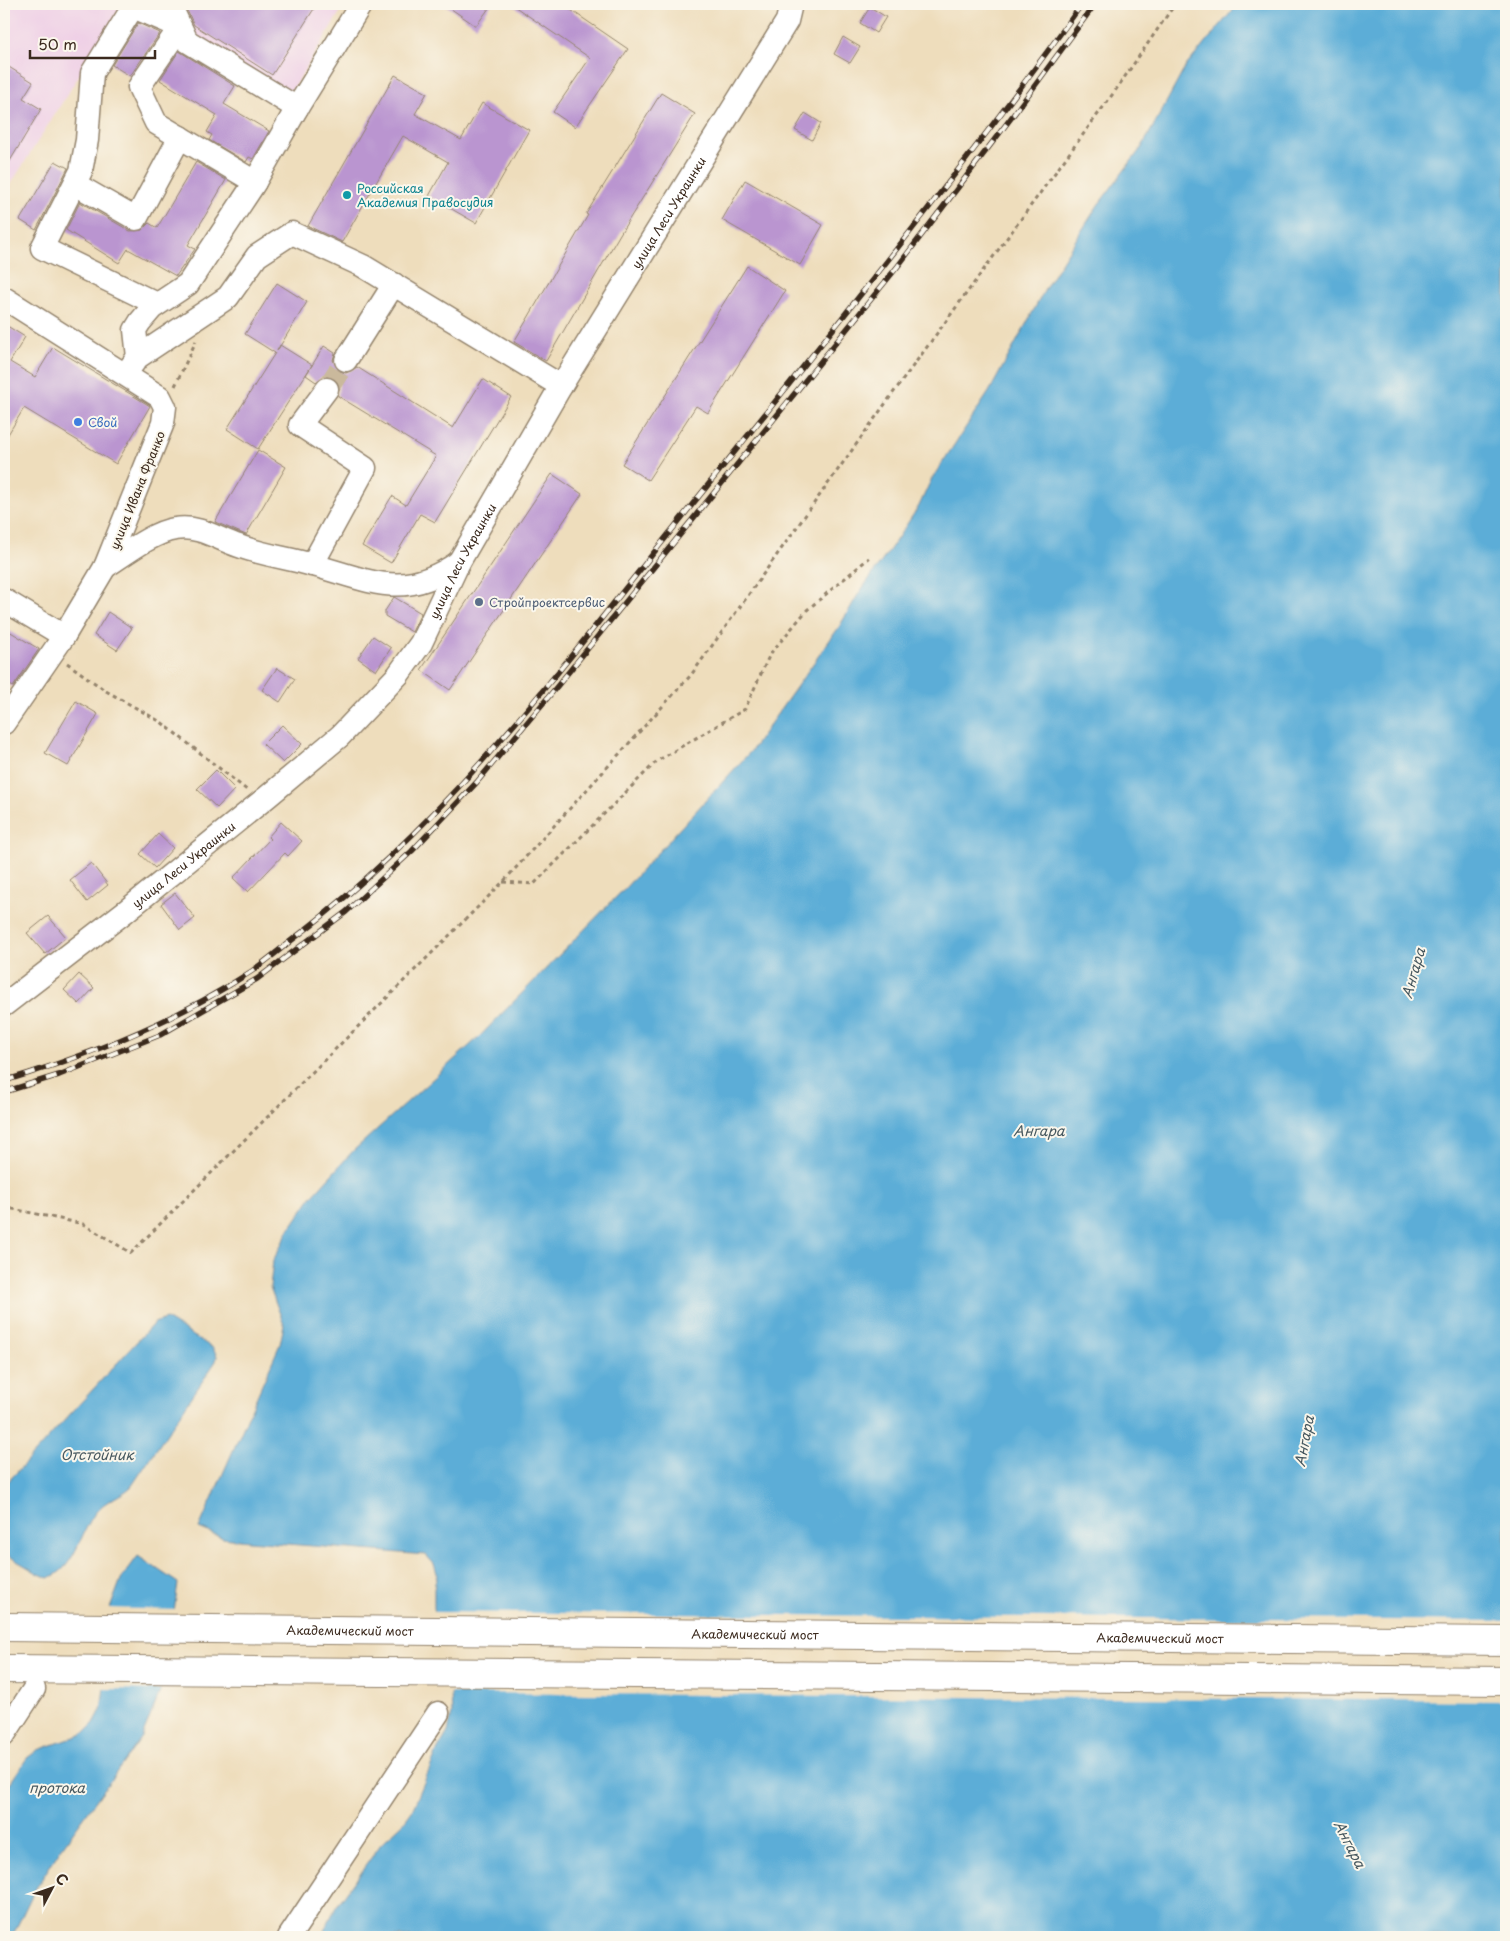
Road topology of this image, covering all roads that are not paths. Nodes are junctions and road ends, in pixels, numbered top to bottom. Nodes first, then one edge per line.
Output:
1 (173, 4) edge
2 (361, 4) edge
3 (791, 4) edge
4 (180, 27) junction
5 (297, 108) junction
6 (180, 137) junction
7 (255, 182) junction
8 (75, 184) junction
9 (394, 284) junction
10 (4, 298) edge
11 (157, 304) junction
12 (346, 360) tunnel mouth
13 (132, 365) junction
14 (561, 386) junction
15 (327, 389) tunnel mouth
16 (460, 562) junction
17 (312, 565) junction
18 (105, 567) junction
19 (4, 600) edge
20 (58, 645) junction
21 (4, 723) edge
22 (4, 1005) edge
23 (4, 1627) edge
24 (1506, 1641) edge
25 (4, 1669) edge
26 (1506, 1681) edge
27 (34, 1689) dead end
28 (438, 1713) dead end
29 (4, 1735) edge
30 (289, 1937) edge

1 - 4 street
2 - 5 street
3 - 14 street, улица Леси Украинки
4 - 5 street
4 - 6 street
4 - 8 street
5 - 7 street
6 - 7 street
6 - 8 street
7 - 11 street
8 - 11 street
9 - 12 street
9 - 13 street
9 - 14 street
10 - 13 street
11 - 13 street
13 - 18 street, улица Ивана Франко
14 - 16 street, улица Леси Украинки
15 - 17 street
16 - 17 street
16 - 22 street, улица Леси Украинки
17 - 18 street
18 - 20 street, улица Ивана Франко
19 - 20 street
20 - 21 street, улица Ивана Франко
23 - 24 main road, Академический мост
25 - 26 main road
27 - 29 street
28 - 30 street

